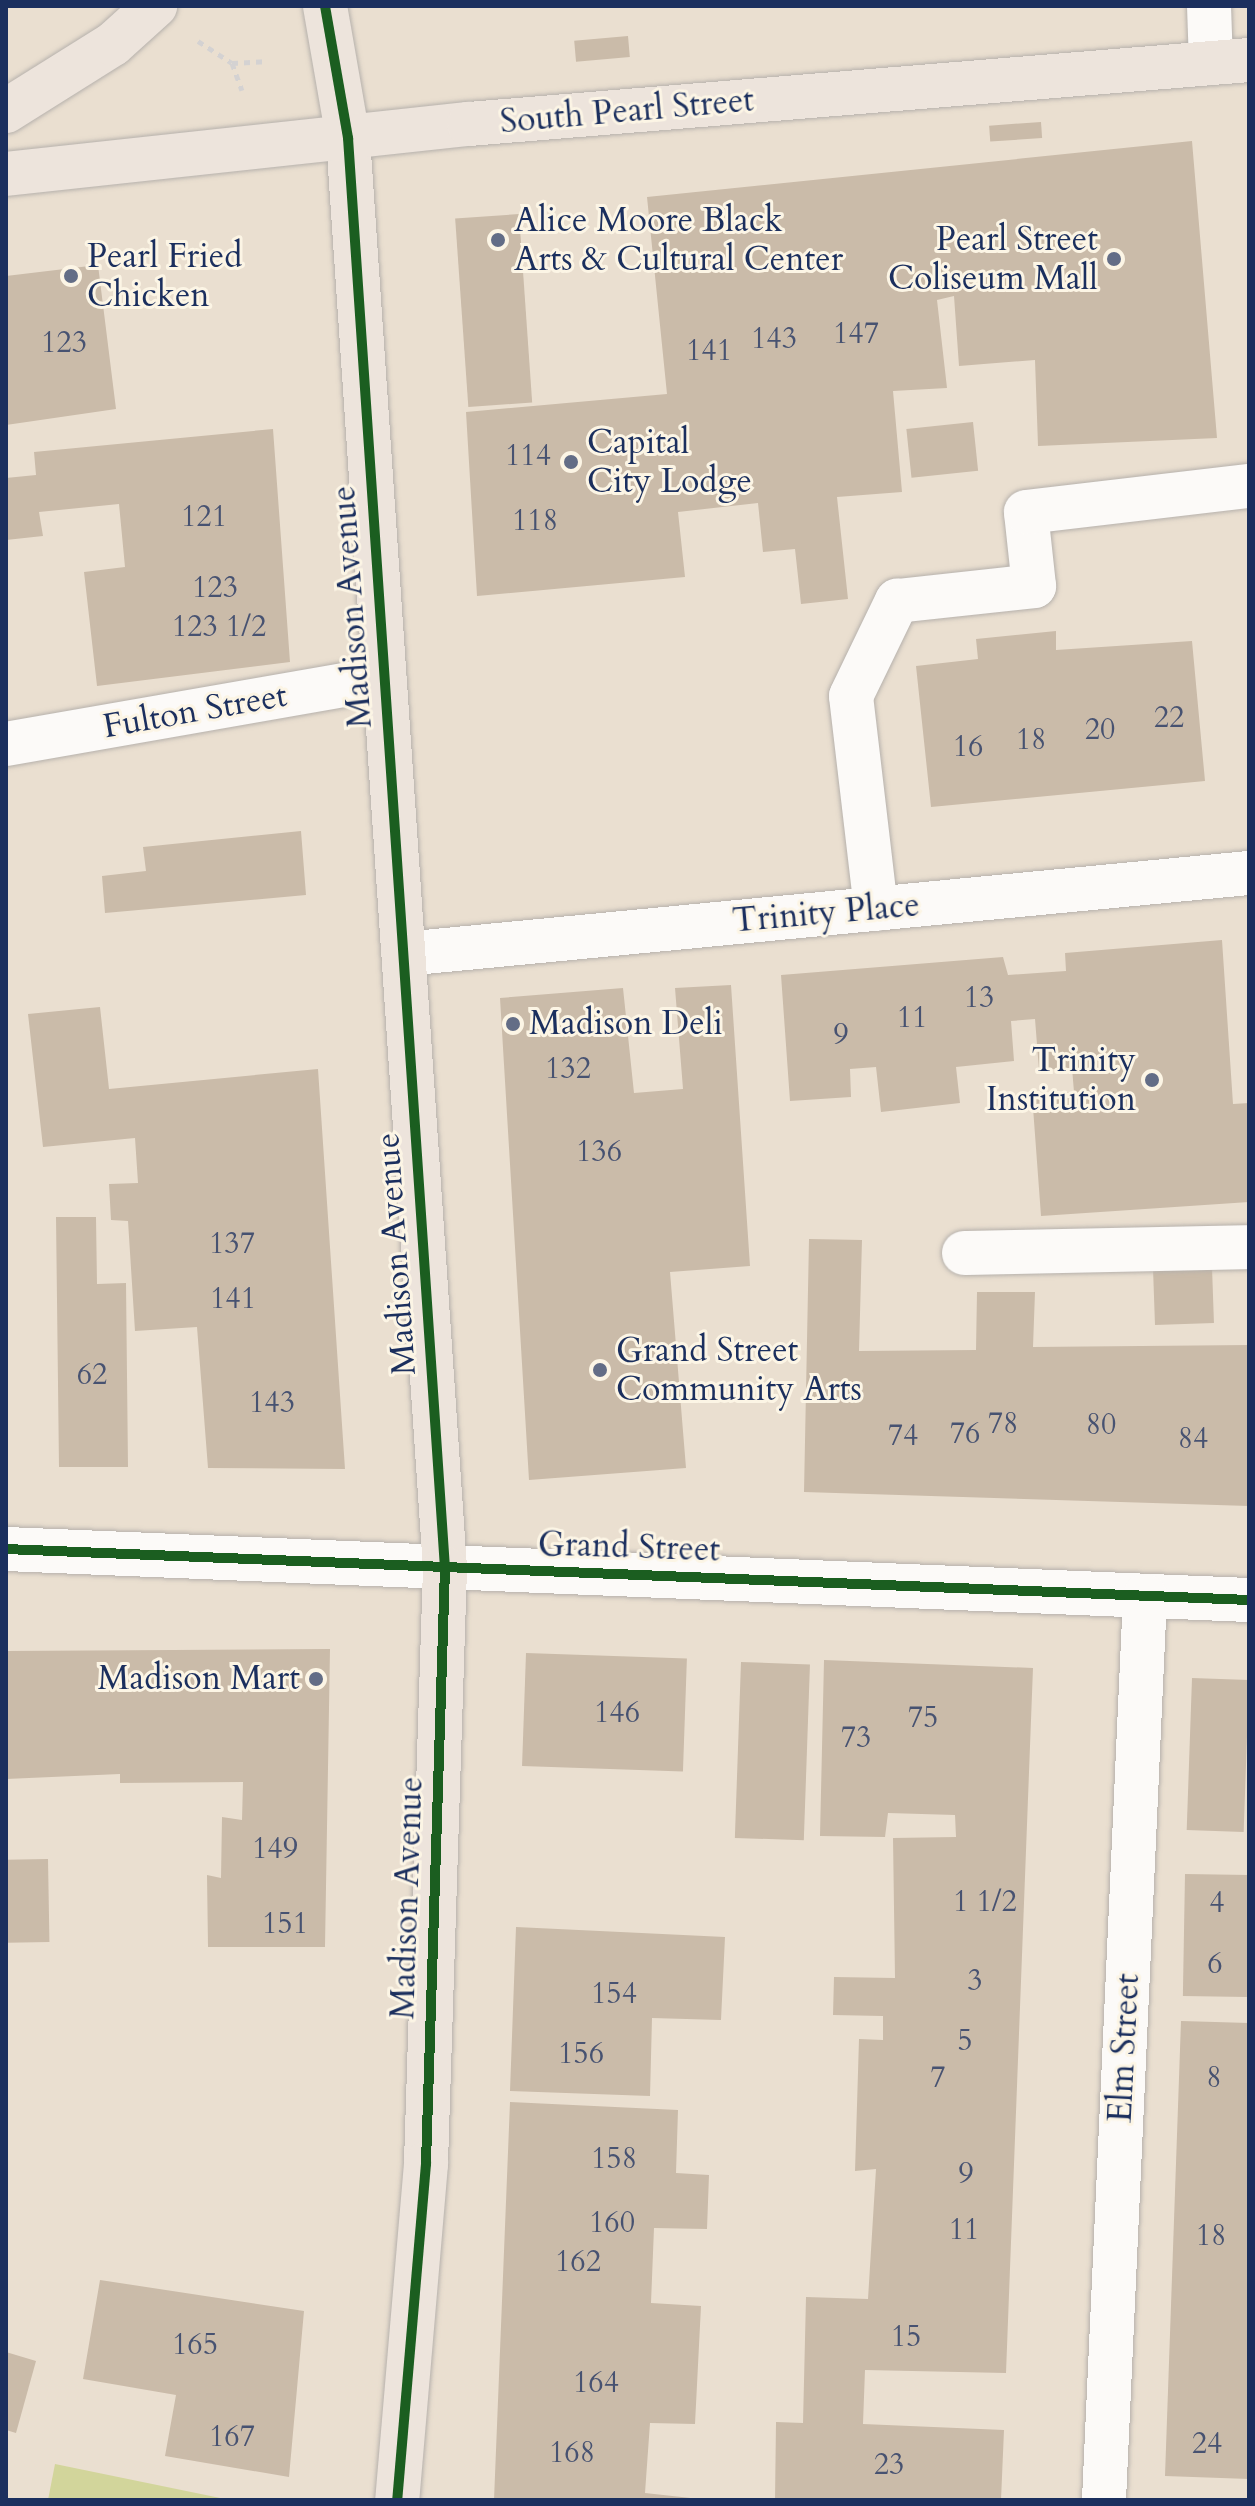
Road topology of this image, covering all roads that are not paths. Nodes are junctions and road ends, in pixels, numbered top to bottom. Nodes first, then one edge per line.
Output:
1 (155, 6) edge
2 (325, 6) edge
3 (1209, 6) edge
4 (1230, 62) edge
5 (6, 111) edge
6 (348, 138) junction
7 (6, 174) edge
8 (1249, 486) edge
9 (384, 678) junction
10 (6, 744) edge
11 (1249, 873) edge
12 (876, 909) junction
13 (404, 954) junction
14 (1249, 1247) edge
15 (964, 1253) dead end
16 (6, 1549) edge
17 (445, 1568) junction
18 (1145, 1596) junction
19 (1249, 1600) edge
20 (397, 2500) edge
21 (1104, 2500) edge

1 - 5 main road
2 - 6 main road, Madison Avenue
3 - 4 street
4 - 6 main road, South Pearl Street
6 - 7 main road, South Pearl Street
6 - 9 main road, Madison Avenue
8 - 12 street
9 - 10 street, Fulton Street
9 - 13 main road, Madison Avenue
11 - 12 street, Trinity Place
12 - 13 street, Trinity Place
13 - 17 main road, Madison Avenue
14 - 15 street
16 - 17 street, Grand Street
17 - 18 street, Grand Street
17 - 20 main road, Madison Avenue
18 - 19 street, Grand Street
18 - 21 street, Elm Street

